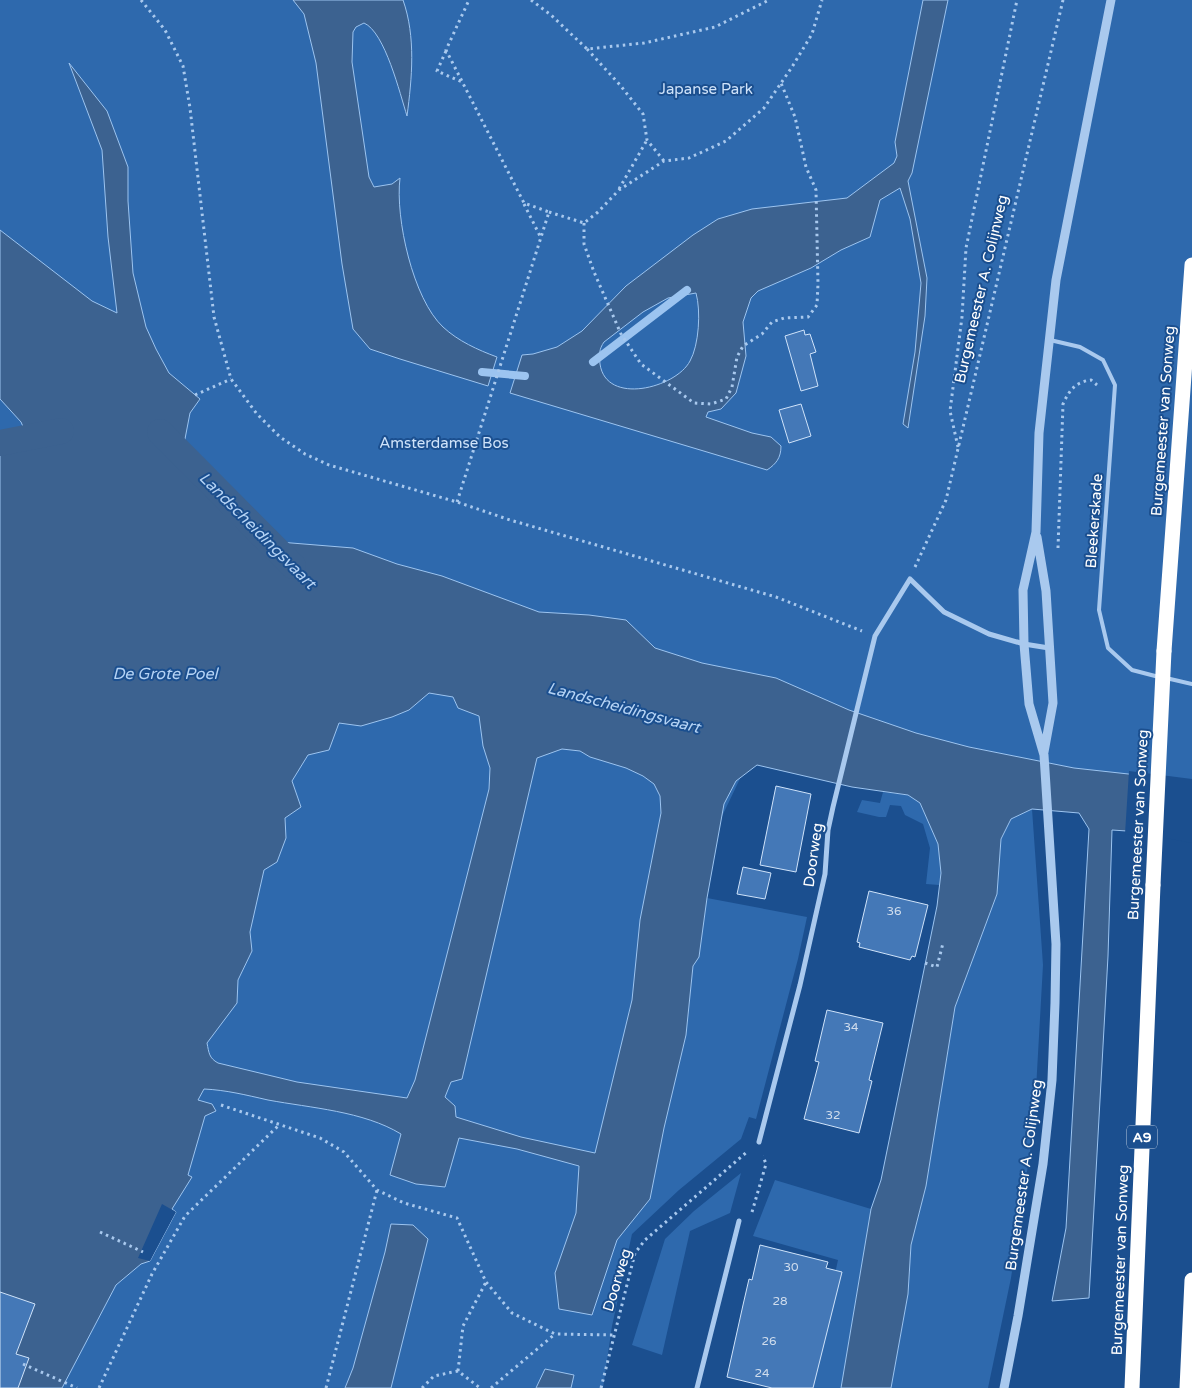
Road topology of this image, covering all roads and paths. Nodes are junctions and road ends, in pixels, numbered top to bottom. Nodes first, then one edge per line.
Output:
1 (141, 0) edge
2 (470, 0) edge
3 (531, 0) edge
4 (769, 0) edge
5 (822, 0) edge
6 (1017, 0) edge
7 (1063, 0) edge
8 (1111, 0) edge
9 (587, 49) junction
10 (446, 50) junction
11 (462, 82) junction
12 (782, 83) junction
13 (647, 140) junction
14 (664, 161) junction
15 (618, 190) junction
16 (524, 203) junction
17 (549, 212) junction
18 (584, 223) junction
19 (541, 238) junction
20 (1192, 265) edge
21 (1050, 340) junction
22 (231, 379) junction
23 (1099, 390) dead end
24 (195, 396) dead end
25 (958, 447) junction
26 (457, 502) junction
27 (1036, 532) junction
28 (1058, 556) dead end
29 (910, 580) junction
30 (875, 636) junction
31 (1024, 644) junction
32 (1049, 648) junction
33 (1192, 684) edge
34 (1044, 755) junction
35 (943, 943) dead end
36 (925, 963) dead end
37 (221, 1105) dead end
38 (279, 1125) junction
39 (760, 1142) junction
40 (376, 1190) junction
41 (194, 1198) dead end
42 (198, 1204) junction
43 (739, 1220) joint
44 (100, 1232) dead end
45 (143, 1252) dead end
46 (1192, 1280) edge
47 (486, 1282) junction
48 (555, 1334) junction
49 (614, 1335) junction
50 (22, 1364) dead end
51 (458, 1371) junction
52 (76, 1388) edge
53 (100, 1388) edge
54 (326, 1388) edge
55 (422, 1388) edge
56 (480, 1388) edge
57 (491, 1388) edge
58 (601, 1388) edge
59 (697, 1388) edge
60 (1004, 1388) edge
61 (1132, 1388) edge
62 (1187, 1388) edge

1 - 22 path
2 - 10 path
3 - 9 path
4 - 9 path
5 - 12 path
6 - 25 path
7 - 25 path, Burgemeester A. Colijnweg
8 - 21 street, Burgemeester A. Colijnweg
9 - 13 path
10 - 11 path
10 - 11 path
11 - 16 path
12 - 14 path
12 - 18 path
13 - 14 path
13 - 15 path
14 - 15 path
15 - 18 path
16 - 17 path
16 - 19 path
17 - 18 path
17 - 19 path
19 - 26 path
20 - 61 highway, Burgemeester van Sonweg / A9, bridge
21 - 27 street, Burgemeester A. Colijnweg
21 - 33 lane, Bleekerskade
22 - 24 path
22 - 26 path
23 - 28 path
25 - 29 path, Burgemeester A. Colijnweg
26 - 30 path
27 - 31 street, Burgemeester A. Colijnweg
27 - 32 street, Burgemeester A. Colijnweg
29 - 30 street, Doorweg
29 - 31 street
30 - 39 street, Doorweg
31 - 32 street
31 - 34 street, Burgemeester A. Colijnweg
32 - 34 street, Burgemeester A. Colijnweg
34 - 60 street, Burgemeester A. Colijnweg
35 - 36 path
37 - 38 path
38 - 40 path
38 - 42 path
39 - 43 path
39 - 49 path, Doorweg
40 - 47 path
40 - 54 path
41 - 42 path
42 - 53 path
43 - 59 street
44 - 45 path
46 - 62 highway
47 - 48 path
47 - 51 path
48 - 49 path
48 - 57 path
49 - 58 path, Doorweg
50 - 52 path
51 - 55 path
51 - 56 path

